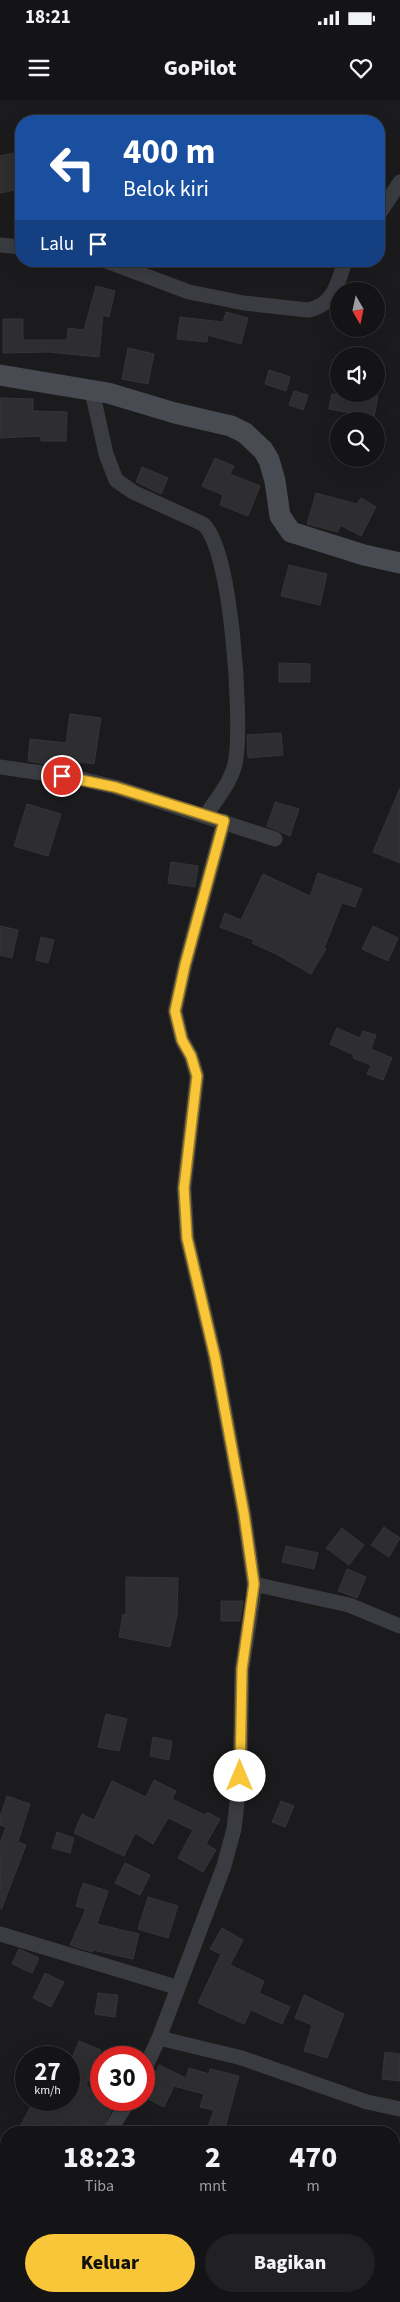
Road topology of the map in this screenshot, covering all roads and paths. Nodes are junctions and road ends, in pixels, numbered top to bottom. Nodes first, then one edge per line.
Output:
1 (400, 182) edge
2 (385, 205) edge
3 (0, 245) edge
4 (15, 246) edge
5 (122, 267) edge
6 (343, 267) edge
7 (0, 375) edge
8 (92, 391) junction
9 (400, 563) edge
10 (0, 767) edge
11 (206, 815) junction
12 (224, 821) junction
13 (275, 839) dead end
14 (254, 1584) junction
15 (400, 1626) edge
16 (0, 1934) edge
17 (176, 1987) junction
18 (159, 2038) junction
19 (155, 2047) edge
20 (400, 2109) edge
21 (122, 2111) edge
22 (113, 2126) edge

1 - 2 street
3 - 4 street
5 - 6 street
7 - 8 street
8 - 9 street
8 - 11 street
10 - 11 street
11 - 12 street
12 - 13 street
12 - 14 street
14 - 15 street
14 - 17 street
16 - 17 street
17 - 18 street
18 - 19 street
18 - 20 street
21 - 22 street

